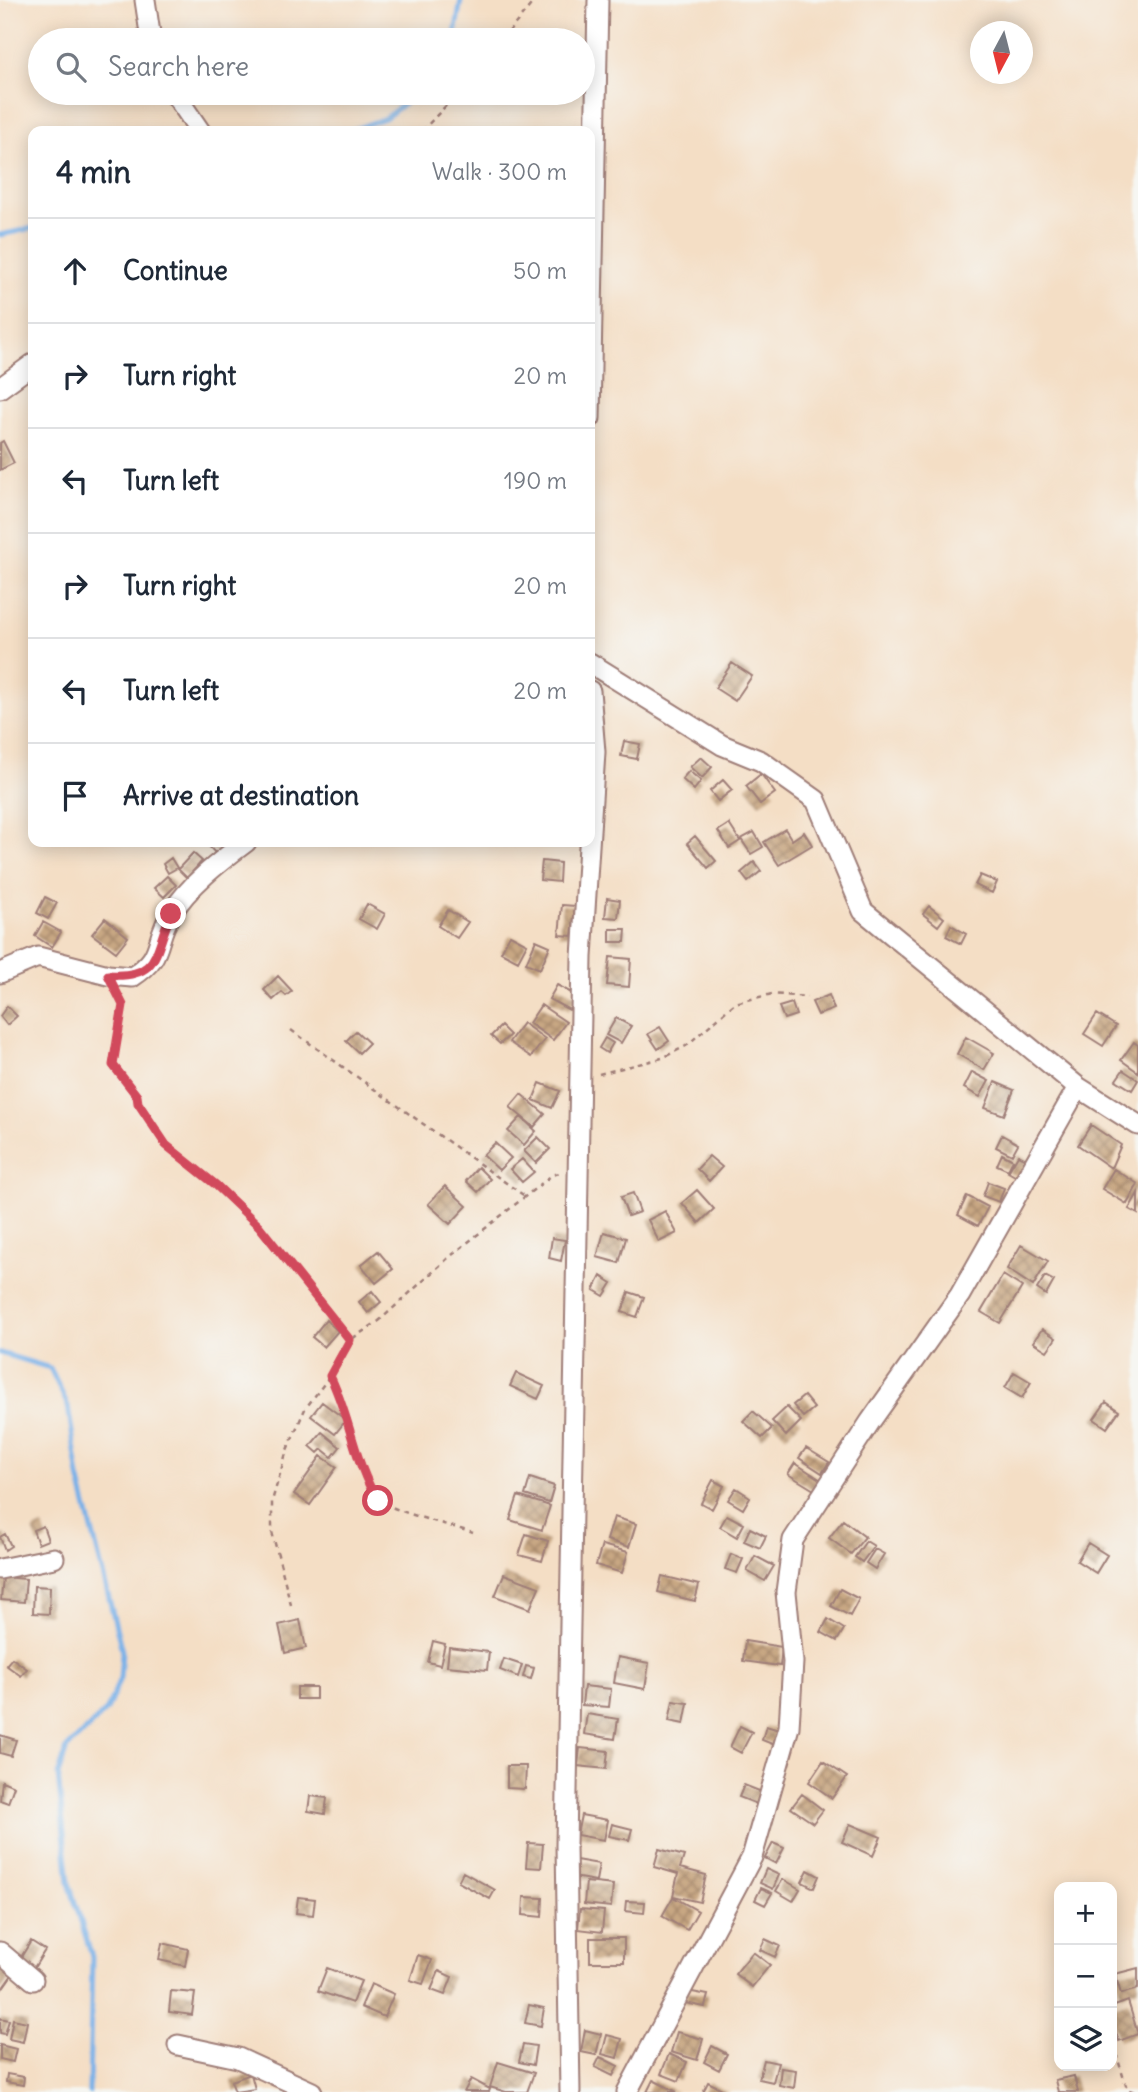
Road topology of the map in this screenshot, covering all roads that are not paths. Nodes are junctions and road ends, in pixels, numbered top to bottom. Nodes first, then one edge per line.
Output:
1 (145, 0) edge
2 (598, 0) edge
3 (149, 28) edge
4 (182, 105) edge
5 (197, 126) edge
6 (595, 157) edge
7 (28, 368) edge
8 (0, 388) edge
9 (595, 666) edge
10 (240, 847) edge
11 (590, 847) edge
12 (0, 973) edge
13 (1079, 1087) junction
14 (1138, 1125) edge
15 (54, 1558) dead end
16 (0, 1569) edge
17 (0, 1952) edge
18 (33, 1980) dead end
19 (178, 2045) dead end
20 (312, 2092) edge
21 (570, 2092) edge
22 (627, 2092) edge

1 - 3 street
2 - 6 street
4 - 5 street
7 - 8 street
9 - 13 street
10 - 12 street
11 - 21 street
13 - 14 street
13 - 22 street
15 - 16 street
17 - 18 street
19 - 20 street

